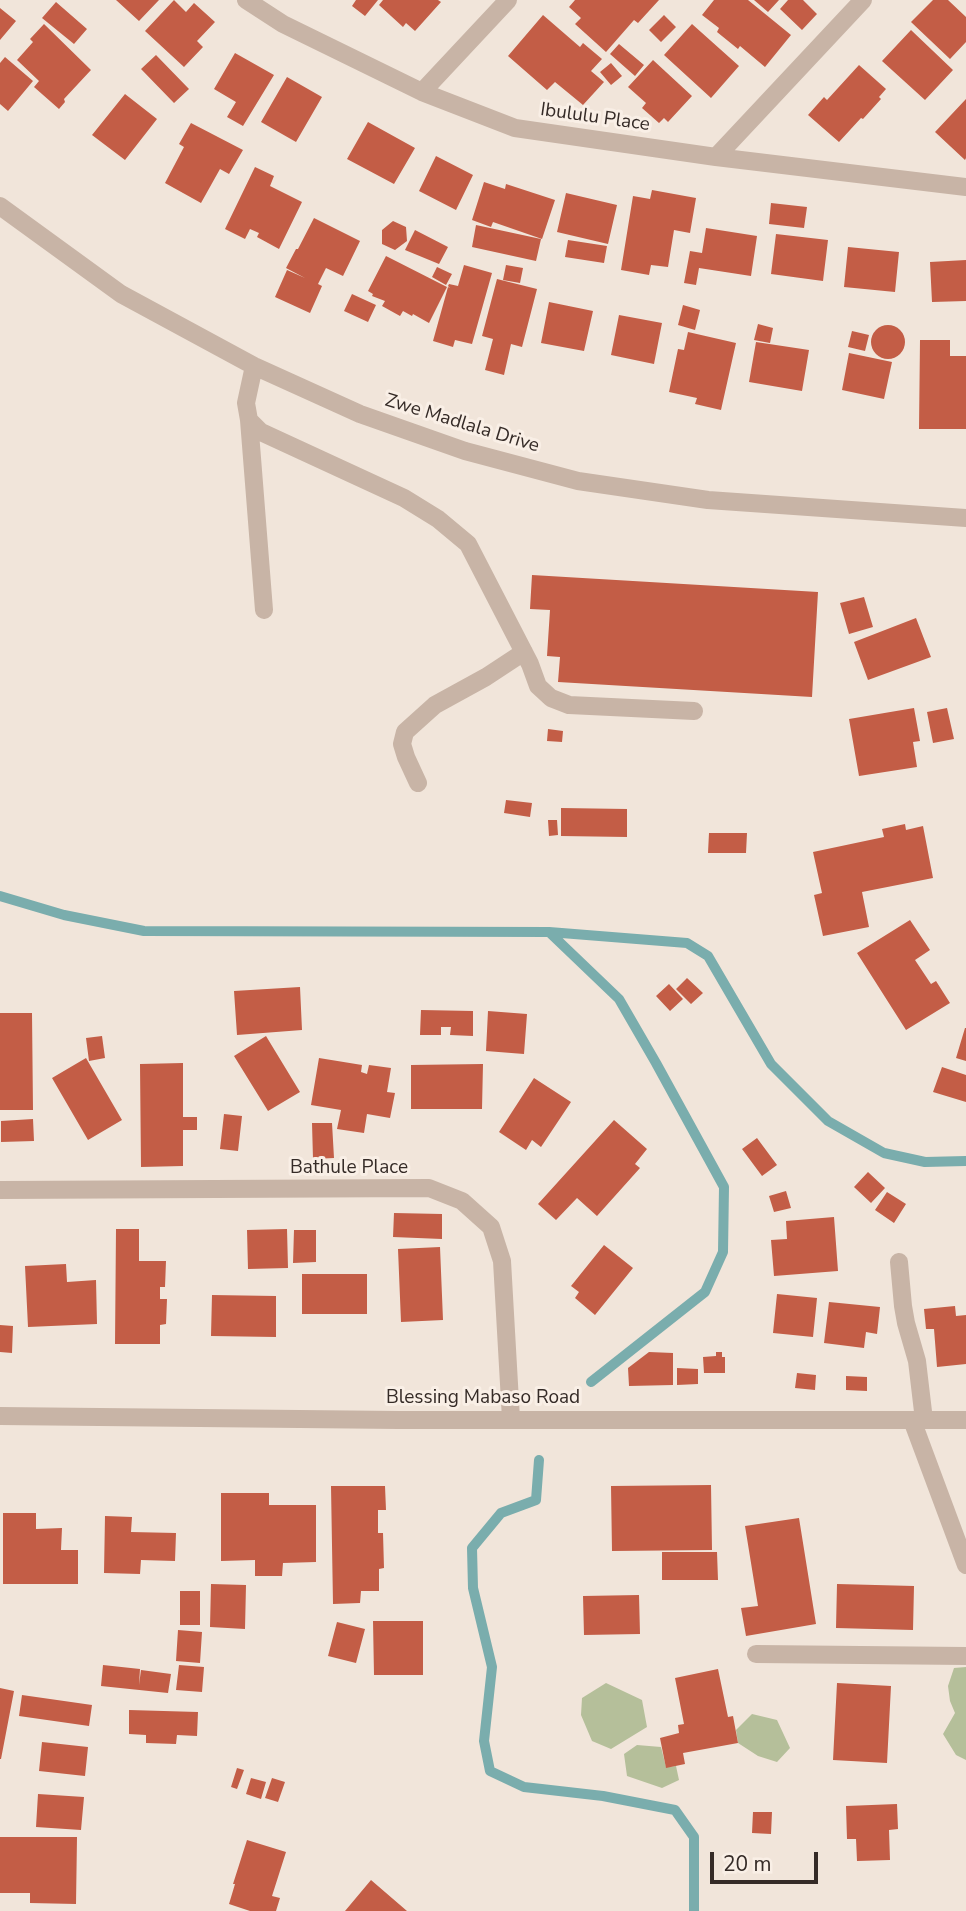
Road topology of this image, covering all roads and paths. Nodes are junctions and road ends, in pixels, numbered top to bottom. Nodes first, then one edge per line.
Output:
1 (246, 0) edge
2 (508, 0) edge
3 (863, 0) edge
4 (422, 92) junction
5 (716, 158) junction
6 (966, 187) edge
7 (0, 206) edge
8 (254, 366) junction
9 (249, 420) junction
10 (966, 518) edge
11 (264, 610) dead end
12 (524, 652) junction
13 (694, 711) dead end
14 (418, 783) dead end
15 (0, 1190) edge
16 (899, 1262) dead end
17 (0, 1416) edge
18 (511, 1419) junction
19 (918, 1420) junction
20 (966, 1420) edge
21 (966, 1565) edge
22 (756, 1654) dead end
23 (966, 1656) edge

1 - 4 street, Ibululu Place
2 - 4 street
3 - 5 street
4 - 5 street, Ibululu Place
5 - 6 street, Ibululu Place
7 - 8 street, Zwe Madlala Drive
8 - 9 street
8 - 10 street, Zwe Madlala Drive
9 - 11 street
9 - 12 street
12 - 13 street
12 - 14 street
15 - 18 street, Bathule Place
16 - 19 street
17 - 18 street, Blessing Mabaso Road
18 - 19 street, Blessing Mabaso Road
19 - 20 street, Blessing Mabaso Road
19 - 21 street
22 - 23 street

